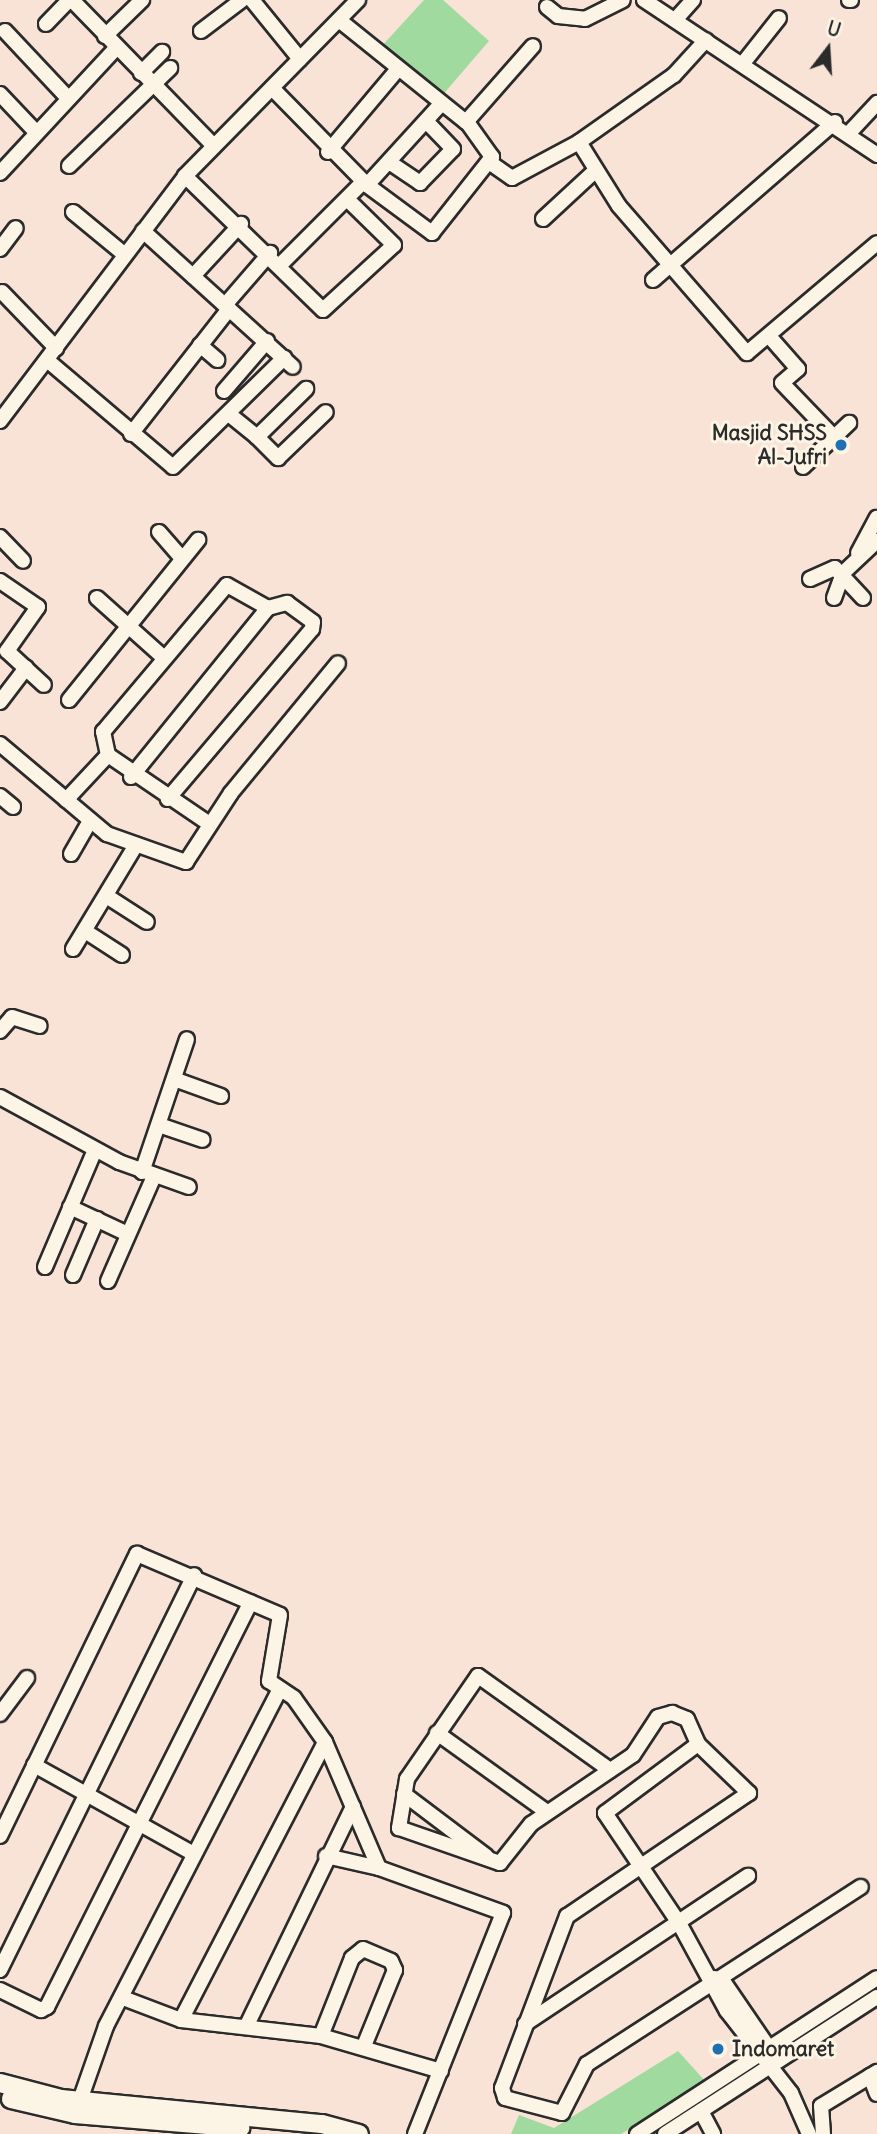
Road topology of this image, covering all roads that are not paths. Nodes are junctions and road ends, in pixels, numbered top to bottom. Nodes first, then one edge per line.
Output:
1 (70, 0) edge
2 (142, 0) edge
3 (242, 0) edge
4 (252, 0) edge
5 (358, 0) edge
6 (624, 0) edge
7 (644, 0) edge
8 (693, 0) edge
9 (547, 7) dead end
10 (779, 18) dead end
11 (339, 20) junction
12 (675, 20) junction
13 (46, 24) dead end
14 (5, 31) dead end
15 (201, 31) dead end
16 (105, 36) junction
17 (706, 40) junction
18 (533, 46) dead end
19 (116, 48) junction
20 (162, 52) dead end
21 (300, 59) junction
22 (744, 62) junction
23 (170, 68) dead end
24 (397, 70) junction
25 (141, 73) junction
26 (151, 86) junction
27 (272, 88) junction
28 (0, 94) edge
29 (67, 97) junction
30 (877, 103) edge
31 (441, 104) junction
32 (426, 121) junction
33 (467, 122) junction
34 (835, 122) junction
35 (34, 130) junction
36 (850, 132) junction
37 (579, 142) junction
38 (213, 145) junction
39 (328, 152) junction
40 (6, 154) edge
41 (877, 155) edge
42 (489, 162) junction
43 (392, 164) junction
44 (69, 166) dead end
45 (596, 170) junction
46 (0, 173) edge
47 (185, 176) junction
48 (365, 183) junction
49 (348, 200) junction
50 (73, 212) dead end
51 (543, 219) dead end
52 (240, 224) junction
53 (16, 228) dead end
54 (143, 231) junction
55 (877, 243) edge
56 (0, 249) edge
57 (270, 253) junction
58 (125, 255) junction
59 (672, 263) junction
60 (281, 264) junction
61 (193, 276) junction
62 (653, 280) dead end
63 (2, 292) dead end
64 (227, 307) junction
65 (769, 337) junction
66 (267, 341) junction
67 (200, 345) junction
68 (56, 348) junction
69 (47, 360) junction
70 (217, 360) dead end
71 (306, 389) dead end
72 (224, 391) dead end
73 (326, 412) dead end
74 (230, 415) junction
75 (0, 421) edge
76 (849, 423) dead end
77 (131, 434) junction
78 (257, 437) junction
79 (834, 437) junction
80 (803, 467) dead end
81 (877, 519) edge
82 (159, 532) dead end
83 (0, 537) edge
84 (198, 540) dead end
85 (877, 541) edge
86 (858, 554) junction
87 (182, 558) junction
88 (23, 561) dead end
89 (843, 573) junction
90 (810, 579) dead end
91 (0, 581) edge
92 (97, 598) dead end
93 (834, 598) dead end
94 (863, 598) dead end
95 (268, 608) junction
96 (126, 625) junction
97 (164, 658) junction
98 (338, 663) dead end
99 (26, 668) junction
100 (44, 685) dead end
101 (69, 700) dead end
102 (0, 702) edge
103 (0, 744) edge
104 (108, 755) junction
105 (131, 777) junction
106 (0, 796) edge
107 (168, 799) junction
108 (66, 800) junction
109 (13, 807) dead end
110 (90, 821) junction
111 (208, 823) junction
112 (136, 845) junction
113 (71, 853) dead end
114 (108, 897) junction
115 (147, 922) dead end
116 (85, 931) junction
117 (73, 949) dead end
118 (122, 955) dead end
119 (40, 1026) dead end
120 (0, 1031) edge
121 (187, 1039) dead end
122 (174, 1079) junction
123 (220, 1096) dead end
124 (0, 1097) edge
125 (159, 1125) junction
126 (203, 1140) dead end
127 (95, 1150) junction
128 (148, 1174) junction
129 (189, 1187) dead end
130 (70, 1207) junction
131 (97, 1219) junction
132 (128, 1234) junction
133 (45, 1267) dead end
134 (74, 1275) dead end
135 (108, 1282) dead end
136 (194, 1575) junction
137 (251, 1602) junction
138 (27, 1678) dead end
139 (280, 1689) junction
140 (0, 1714) edge
141 (437, 1733) junction
142 (325, 1742) junction
143 (698, 1744) junction
144 (34, 1765) junction
145 (610, 1770) junction
146 (404, 1794) junction
147 (88, 1795) junction
148 (353, 1807) junction
149 (547, 1812) junction
150 (141, 1823) junction
151 (0, 1836) edge
152 (194, 1854) junction
153 (326, 1856) junction
154 (496, 1863) junction
155 (641, 1867) junction
156 (379, 1868) junction
157 (748, 1877) dead end
158 (861, 1887) dead end
159 (679, 1923) junction
160 (0, 1970) edge
161 (877, 1978) edge
162 (716, 1982) junction
163 (0, 1990) edge
164 (122, 1997) junction
165 (877, 1997) edge
166 (181, 2020) junction
167 (525, 2024) junction
168 (246, 2027) junction
169 (321, 2036) junction
170 (364, 2046) junction
171 (768, 2059) junction
172 (441, 2071) junction
173 (874, 2074) edge
174 (0, 2083) edge
175 (877, 2094) edge
176 (0, 2096) edge
177 (78, 2107) junction
178 (701, 2111) junction
179 (210, 2130) edge
180 (313, 2134) edge
181 (359, 2134) edge
182 (415, 2134) edge
183 (637, 2134) edge
184 (665, 2134) edge
185 (713, 2134) edge
186 (809, 2134) edge
187 (823, 2134) edge

1 - 13 street
1 - 16 street
2 - 16 street
3 - 15 street
4 - 21 street
5 - 11 street
6 - 9 street
7 - 12 street
8 - 12 street
10 - 22 street
11 - 21 street
11 - 24 street
12 - 17 street
14 - 29 street
16 - 19 street
17 - 22 street
17 - 37 street
18 - 33 street
19 - 25 street
19 - 29 street
20 - 25 street
21 - 27 street
22 - 34 street
23 - 26 street
24 - 31 street
24 - 39 street
25 - 26 street
26 - 38 street
26 - 44 street
27 - 38 street
27 - 39 street
28 - 35 street
29 - 35 street
30 - 36 street
31 - 32 street
31 - 33 street
32 - 43 street
32 - 43 street
33 - 42 street
34 - 36 street
34 - 59 street
35 - 40 street
36 - 41 street
37 - 42 street
37 - 45 street
38 - 47 street
39 - 48 street
40 - 46 street
42 - 48 street
43 - 48 street
45 - 51 street
45 - 59 street
47 - 52 street
47 - 54 street
48 - 49 street
49 - 60 street
49 - 60 street
50 - 58 street
52 - 57 street
52 - 61 street
53 - 56 street
54 - 58 street
54 - 61 street
55 - 65 street
57 - 60 street
57 - 64 street
58 - 68 street
59 - 62 street
59 - 65 street
61 - 64 street
63 - 68 street
64 - 66 street
64 - 67 street
65 - 79 street
66 - 72 street
66 - 74 street
67 - 70 street
67 - 77 street
68 - 69 street
69 - 75 street
69 - 77 street
71 - 78 street
73 - 78 street
74 - 77 street
74 - 78 street
76 - 79 street
79 - 80 street
81 - 86 street
82 - 87 street
83 - 88 street
84 - 87 street
85 - 86 street
86 - 89 street
87 - 96 street
89 - 90 street
89 - 93 street
89 - 94 street
91 - 99 street
92 - 96 street
95 - 97 street
95 - 105 street
95 - 107 street
96 - 97 street
96 - 101 street
97 - 104 street
98 - 111 street
99 - 100 street
99 - 102 street
103 - 108 street
104 - 105 street
104 - 108 street
105 - 107 street
106 - 109 street
107 - 111 street
108 - 110 street
110 - 112 street
110 - 113 street
111 - 112 street
112 - 114 street
114 - 115 street
114 - 116 street
116 - 117 street
116 - 118 street
119 - 120 street
121 - 122 street
122 - 123 street
122 - 125 street
124 - 127 street
125 - 126 street
125 - 128 street
127 - 128 street
127 - 130 street
128 - 129 street
128 - 132 street
130 - 131 street
130 - 133 street
131 - 132 street
131 - 134 street
132 - 135 street
136 - 137 street
136 - 144 street
136 - 147 street
137 - 139 street
137 - 150 street
138 - 140 street
139 - 142 street
139 - 152 street
141 - 145 street
141 - 146 street
141 - 149 street
142 - 148 street
142 - 166 street
143 - 145 street
143 - 155 street
143 - 155 street
144 - 147 street
144 - 151 street
145 - 149 street
146 - 154 street
146 - 154 street
147 - 150 street
147 - 160 street
148 - 153 street
148 - 156 street
149 - 154 street
150 - 152 street
150 - 163 street
152 - 164 street
153 - 156 street
153 - 168 street
155 - 159 street
155 - 167 street
156 - 172 street
157 - 159 street
158 - 162 street
159 - 162 street
159 - 167 street
161 - 171 street
162 - 167 street
162 - 171 street
164 - 166 street
164 - 177 street
165 - 171 street
166 - 168 street
168 - 169 street
169 - 170 street
169 - 170 street
170 - 172 street
171 - 178 street
171 - 183 street
171 - 186 street
172 - 182 street
173 - 175 street
173 - 187 street
174 - 177 main road
176 - 177 main road
177 - 179 main road
177 - 181 main road
178 - 184 street
178 - 185 street
179 - 180 main road

